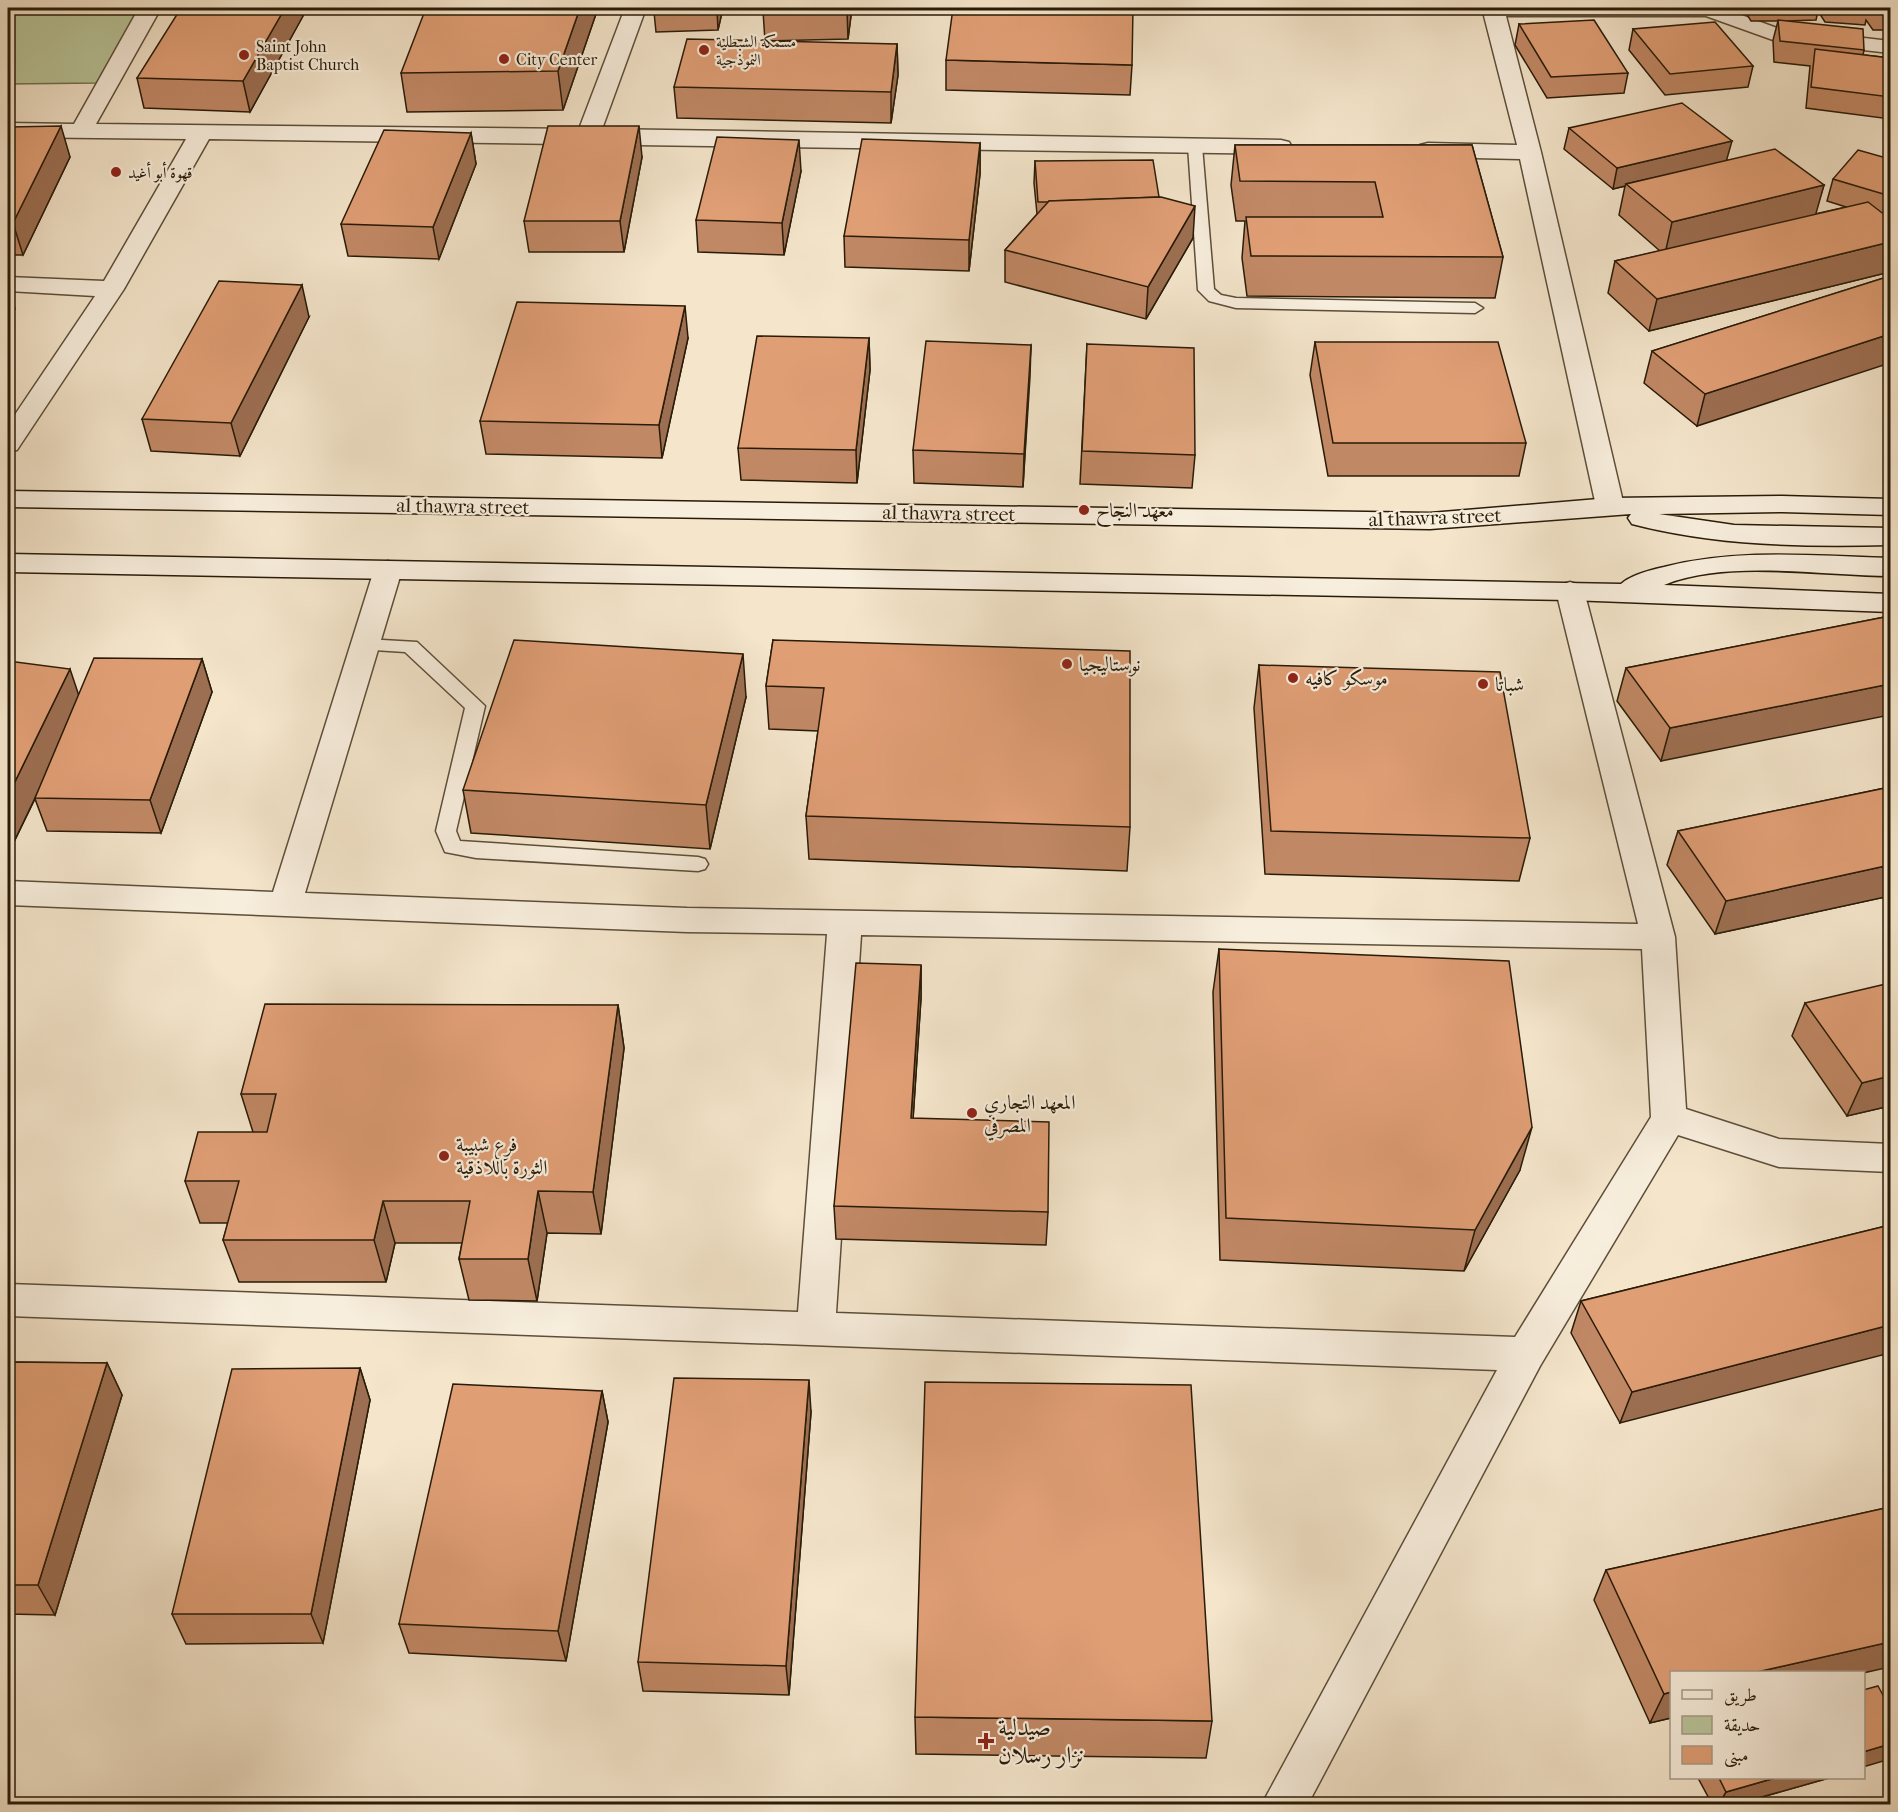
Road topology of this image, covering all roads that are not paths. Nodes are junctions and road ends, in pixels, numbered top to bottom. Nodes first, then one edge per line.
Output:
1 (150, 8) edge
2 (636, 8) edge
3 (1494, 9) edge
4 (1710, 9) edge
5 (1890, 47) edge
6 (8, 130) edge
7 (81, 131) junction
8 (201, 133) junction
9 (588, 136) junction
10 (1195, 146) junction
11 (1302, 148) edge
12 (1410, 150) edge
13 (1530, 152) junction
14 (8, 284) edge
15 (112, 289) junction
16 (1474, 308) dead end
17 (8, 444) edge
18 (8, 498) edge
19 (1610, 506) junction
20 (1890, 507) edge
21 (1890, 537) edge
22 (8, 563) edge
23 (1890, 567) edge
24 (388, 570) junction
25 (1570, 591) junction
26 (1623, 593) junction
27 (1890, 603) edge
28 (365, 645) junction
29 (698, 864) dead end
30 (8, 893) edge
31 (286, 903) junction
32 (845, 923) junction
33 (1658, 937) junction
34 (1669, 1118) junction
35 (1890, 1158) edge
36 (8, 1300) edge
37 (816, 1329) junction
38 (1526, 1354) junction
39 (1284, 1804) edge

1 - 7 street
2 - 9 street
3 - 4 street
3 - 13 street
4 - 5 street
6 - 7 street
7 - 8 street
8 - 9 street
8 - 15 street
9 - 10 street
10 - 11 street
10 - 16 lane
12 - 13 street
13 - 19 street
14 - 15 street
15 - 17 street
18 - 19 street, al thawra street
19 - 20 street, al thawra street
19 - 21 street
22 - 24 street
23 - 26 street
24 - 25 street
24 - 28 street
25 - 26 street
25 - 33 street
26 - 27 street
28 - 29 lane
28 - 31 street
30 - 31 street
31 - 32 street
32 - 33 street
32 - 37 street
33 - 34 street
34 - 35 street
34 - 38 street
36 - 37 street
37 - 38 street
38 - 39 street

